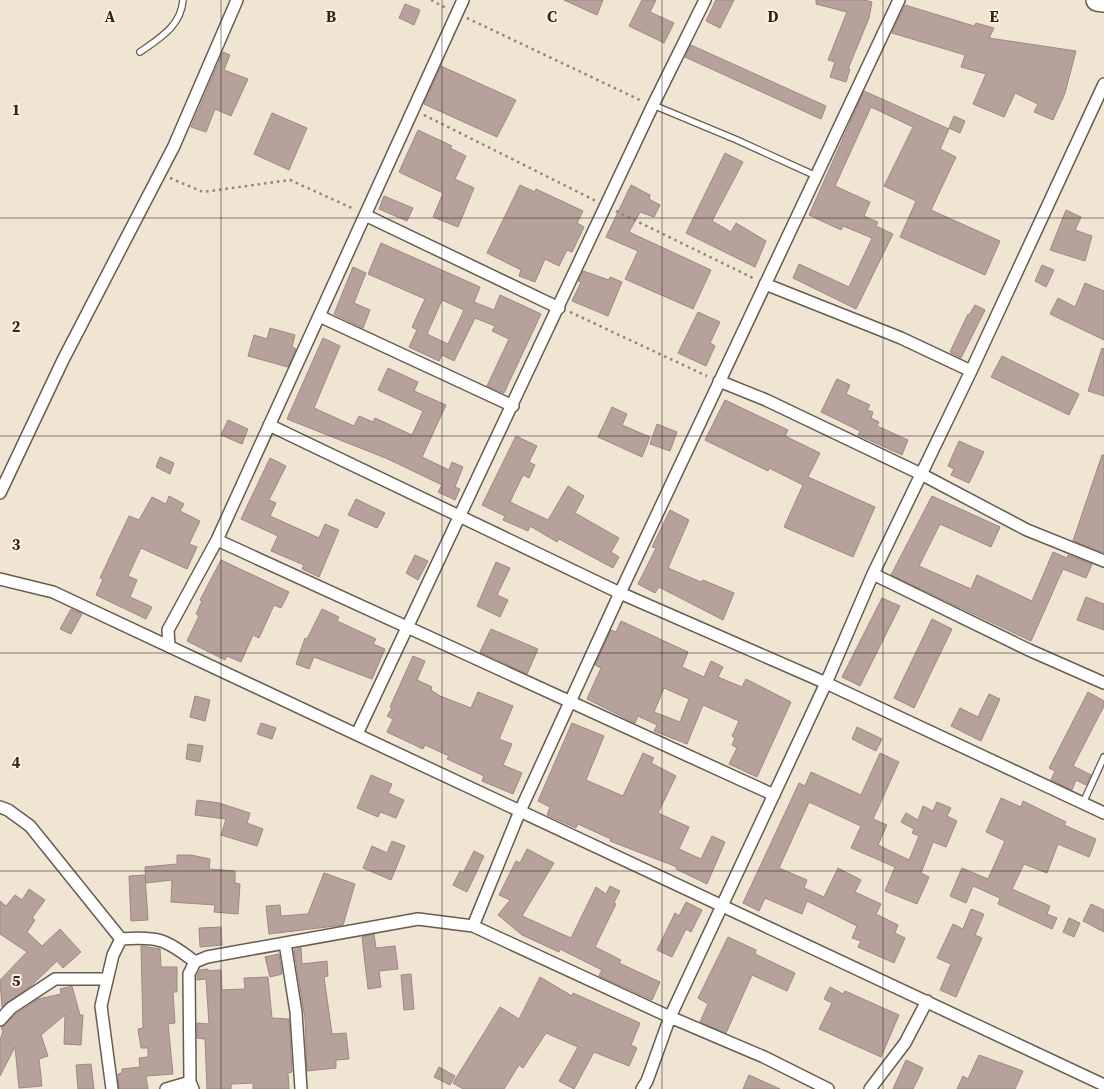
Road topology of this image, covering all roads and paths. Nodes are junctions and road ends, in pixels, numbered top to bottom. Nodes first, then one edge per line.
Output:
1 (183, 0) edge
2 (237, 0) edge
3 (431, 0) edge
4 (463, 0) edge
5 (705, 0) edge
6 (899, 0) edge
7 (1096, 0) edge
8 (1104, 2) edge
9 (457, 13) junction
10 (140, 52) dead end
11 (1104, 84) edge
12 (653, 105) junction
13 (414, 110) junction
14 (159, 174) junction
15 (814, 175) junction
16 (607, 207) junction
17 (365, 215) junction
18 (765, 284) junction
19 (559, 308) junction
20 (319, 316) junction
21 (971, 371) junction
22 (719, 382) junction
23 (513, 406) junction
24 (269, 425) junction
25 (921, 474) junction
26 (0, 493) edge
27 (460, 516) junction
28 (217, 540) junction
29 (1104, 561) edge
30 (873, 574) junction
31 (0, 579) edge
32 (620, 593) junction
33 (408, 627) junction
34 (169, 646) junction
35 (826, 683) junction
36 (1104, 683) edge
37 (570, 702) junction
38 (357, 734) junction
39 (1104, 757) edge
40 (774, 795) junction
41 (1083, 803) junction
42 (0, 807) edge
43 (520, 811) junction
44 (1104, 813) edge
45 (723, 906) junction
46 (473, 926) junction
47 (121, 939) junction
48 (285, 943) junction
49 (195, 962) junction
50 (107, 979) junction
51 (927, 1002) junction
52 (670, 1017) junction
53 (0, 1020) edge
54 (1104, 1084) edge
55 (192, 1086) edge
56 (112, 1089) edge
57 (166, 1089) edge
58 (301, 1089) edge
59 (642, 1089) edge
60 (828, 1089) edge
61 (870, 1089) edge

1 - 10 lane
2 - 14 street
3 - 9 path
4 - 9 street
5 - 12 street
6 - 15 street
7 - 8 highway
9 - 12 path
9 - 13 street
11 - 21 street
12 - 15 lane
12 - 16 street
13 - 16 path
13 - 17 street
14 - 17 path
14 - 26 street
15 - 18 street
16 - 18 path
16 - 19 street
17 - 19 street
17 - 20 street
18 - 21 street
18 - 22 street
19 - 22 path
19 - 23 street
20 - 23 street
20 - 24 street
21 - 25 street
22 - 25 street
22 - 32 street
23 - 27 street
24 - 27 street
24 - 28 street
25 - 29 street
25 - 30 street
27 - 32 street
27 - 33 street
28 - 33 street
28 - 34 street
30 - 35 street
30 - 36 street
31 - 34 street
32 - 35 street
32 - 37 street
33 - 37 street
33 - 38 street
34 - 38 street
35 - 40 street
35 - 41 street
37 - 40 street
37 - 43 street
38 - 43 street
39 - 41 lane
40 - 45 street
41 - 44 street
42 - 47 street
43 - 45 street
43 - 46 street
45 - 51 street
45 - 52 street
46 - 48 street
46 - 52 street
47 - 49 street
47 - 50 street
48 - 49 street
48 - 58 street
49 - 55 street
50 - 53 street
50 - 56 street
51 - 54 street
51 - 61 street
52 - 59 street
52 - 60 street
55 - 57 street

